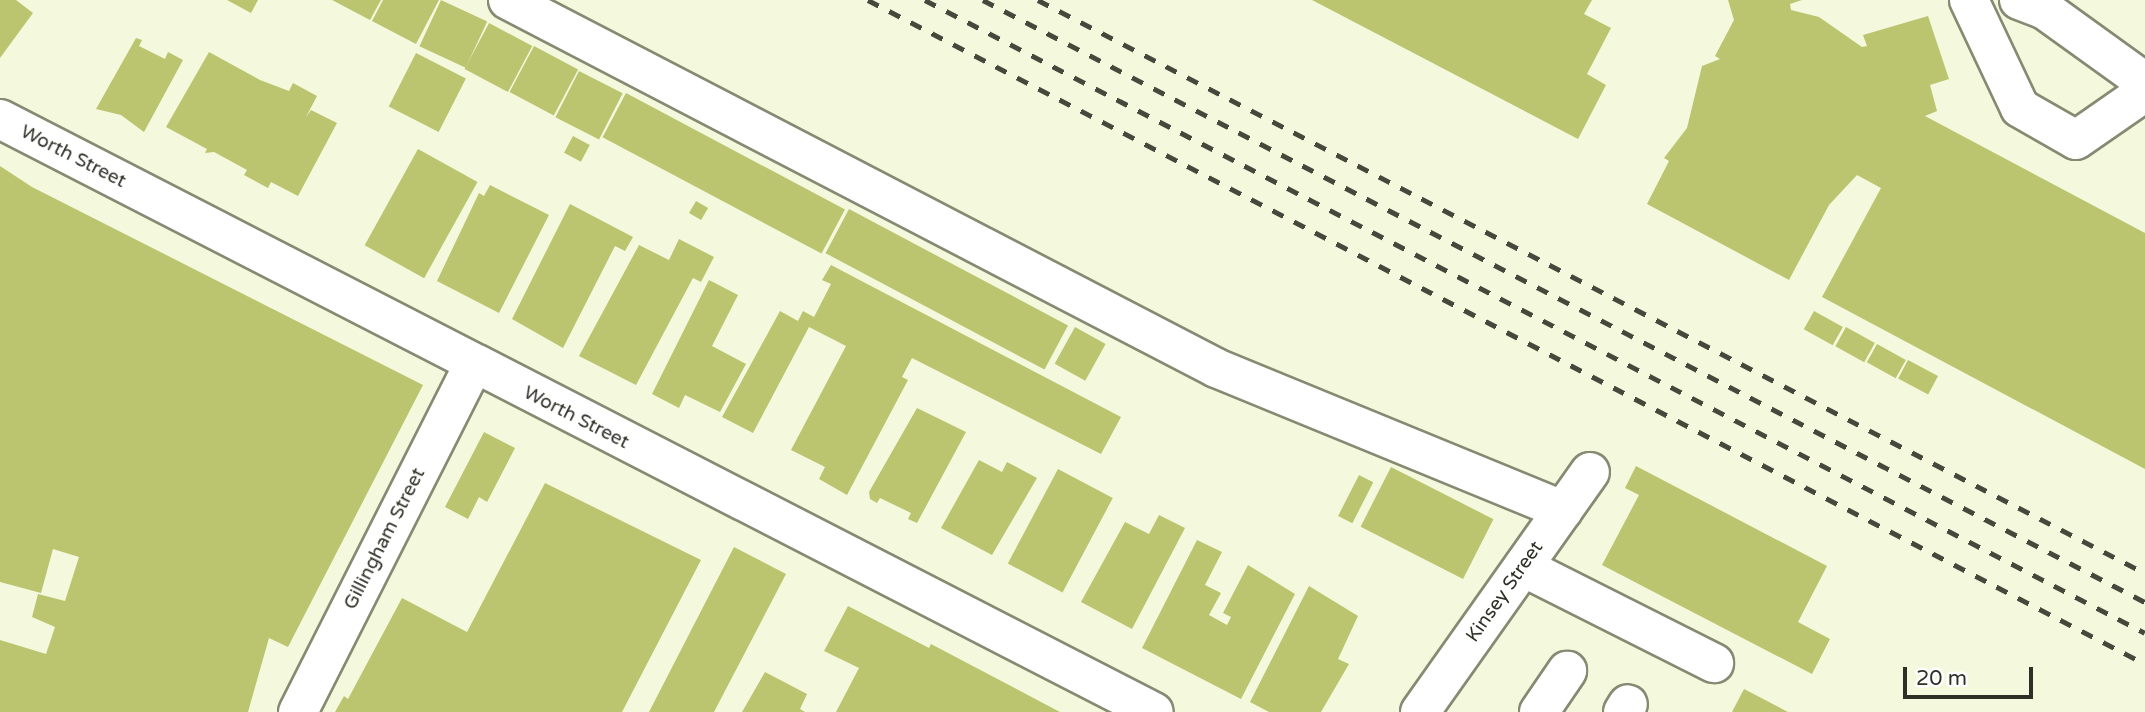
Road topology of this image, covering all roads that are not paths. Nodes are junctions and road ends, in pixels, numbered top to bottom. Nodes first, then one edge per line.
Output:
1 (508, 0) edge
2 (1969, 0) edge
3 (2019, 0) edge
4 (2145, 82) edge
5 (2145, 92) edge
6 (0, 120) edge
7 (473, 365) junction
8 (1590, 472) dead end
9 (1563, 510) junction
10 (1523, 567) junction
11 (1714, 663) dead end
12 (1567, 671) dead end
13 (298, 712) edge
14 (1154, 712) edge
15 (1420, 712) edge
16 (1539, 712) edge

1 - 9 street
2 - 5 street
3 - 4 street
6 - 7 street, Worth Street
7 - 13 street, Gillingham Street
7 - 14 street, Worth Street
8 - 9 street, Kinsey Street
9 - 10 street, Kinsey Street
10 - 11 street
10 - 15 street, Kinsey Street
12 - 16 street

